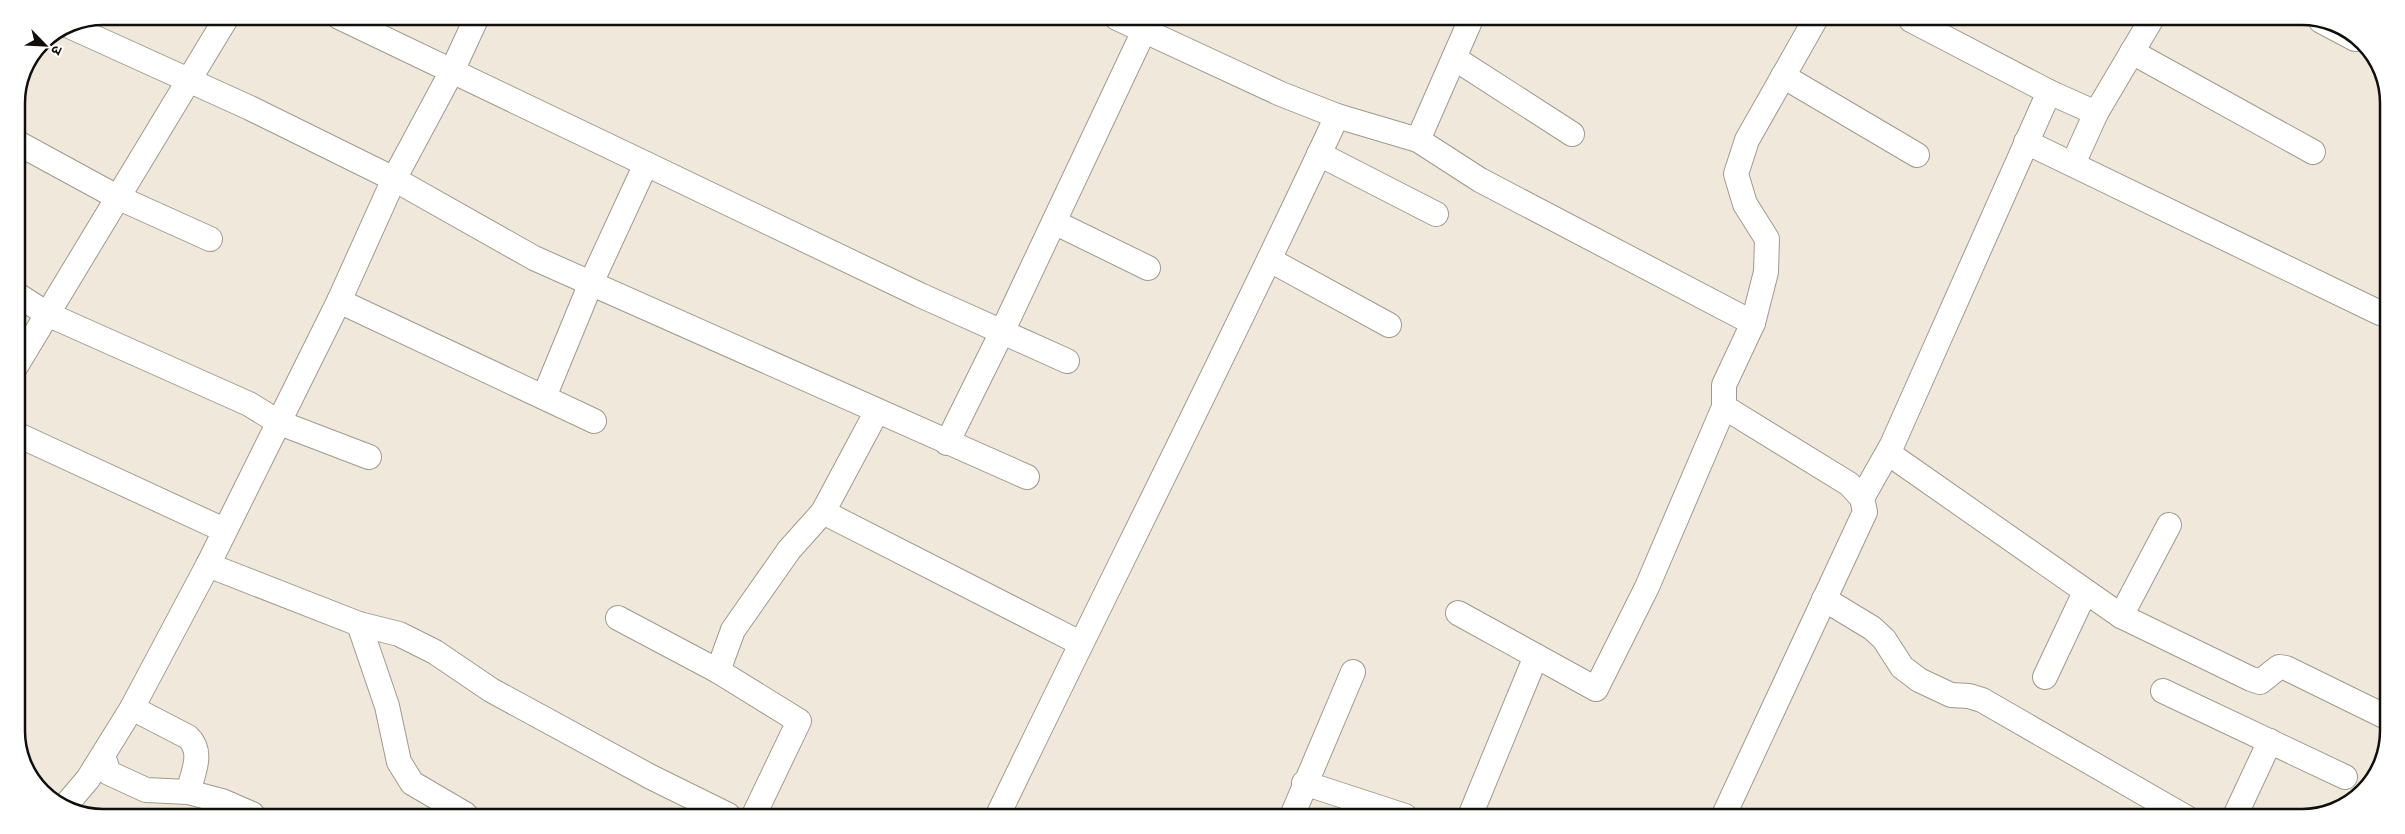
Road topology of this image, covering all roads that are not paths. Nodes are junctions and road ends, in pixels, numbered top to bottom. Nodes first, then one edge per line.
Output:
1 (222, 25) edge
2 (357, 25) edge
3 (473, 25) edge
4 (1147, 25) edge
5 (1468, 25) edge
6 (1812, 25) edge
7 (1922, 25) edge
8 (2148, 25) edge
9 (77, 30) edge
10 (2132, 52) junction
11 (1454, 58) junction
12 (452, 71) junction
13 (1783, 76) junction
14 (189, 82) junction
15 (2049, 92) junction
16 (2096, 113) junction
17 (1337, 116) junction
18 (1572, 134) dead end
19 (1418, 140) junction
20 (2026, 142) junction
21 (25, 147) edge
22 (2314, 152) dead end
23 (1319, 154) junction
24 (1917, 155) dead end
25 (646, 164) junction
26 (2073, 164) junction
27 (394, 179) junction
28 (117, 197) junction
29 (1436, 214) dead end
30 (1054, 222) junction
31 (210, 239) dead end
32 (1270, 260) junction
33 (1148, 268) dead end
34 (591, 284) junction
35 (25, 300) edge
36 (339, 300) junction
37 (2380, 313) dead end
38 (47, 314) junction
39 (1753, 323) junction
40 (1389, 325) dead end
41 (1002, 332) junction
42 (25, 351) edge
43 (1067, 361) dead end
44 (544, 397) junction
45 (1724, 407) junction
46 (877, 411) junction
47 (594, 421) dead end
48 (280, 423) junction
49 (25, 438) edge
50 (946, 443) junction
51 (1888, 452) junction
52 (369, 457) dead end
53 (1027, 477) dead end
54 (1862, 498) junction
55 (822, 512) junction
56 (2169, 526) dead end
57 (224, 530) junction
58 (208, 565) junction
59 (2085, 592) junction
60 (1824, 599) junction
61 (1458, 614) dead end
62 (2121, 616) junction
63 (618, 618) dead end
64 (359, 624) junction
65 (1080, 642) junction
66 (1536, 656) junction
67 (718, 671) junction
68 (1353, 672) dead end
69 (2045, 677) dead end
70 (2163, 690) dead end
71 (132, 708) junction
72 (2380, 714) edge
73 (2270, 742) junction
74 (103, 756) junction
75 (2345, 777) dead end
76 (1304, 783) junction
77 (188, 792) junction
78 (69, 801) edge
79 (240, 809) edge
80 (456, 809) edge
81 (718, 809) edge
82 (757, 809) edge
83 (1001, 809) edge
84 (1295, 809) edge
85 (1384, 809) edge
86 (1473, 809) edge
87 (1727, 809) edge
88 (2171, 809) edge
89 (2238, 809) edge

1 - 14 street
2 - 12 street
3 - 12 street
4 - 17 street
4 - 30 street
5 - 11 street
6 - 13 street
7 - 15 street
8 - 10 street
9 - 14 street
10 - 16 street
10 - 22 street
11 - 18 street
11 - 19 street
12 - 25 street
12 - 27 street
13 - 24 street
13 - 39 street
14 - 27 street
14 - 28 street
15 - 16 street
15 - 20 street
16 - 26 street
17 - 19 street
17 - 23 street
19 - 39 street
20 - 26 street
20 - 51 street
21 - 28 street
23 - 29 street
23 - 32 street
25 - 34 street
25 - 41 street
26 - 37 street
27 - 34 street
27 - 36 street
28 - 31 street
28 - 38 street
30 - 33 street
30 - 41 street
32 - 40 street
32 - 65 street
34 - 44 street
34 - 46 street
35 - 38 street
36 - 44 street
36 - 48 street
38 - 42 street
38 - 48 street
39 - 45 street
41 - 43 street
41 - 50 street
44 - 47 street
45 - 54 street
45 - 66 street
46 - 50 street
46 - 55 street
48 - 52 street
48 - 57 street
49 - 57 street
50 - 53 street
51 - 54 street
51 - 59 street
54 - 60 street
55 - 65 street
55 - 67 street
56 - 62 street
57 - 58 street
58 - 64 street
58 - 71 street
59 - 62 street
59 - 69 street
60 - 87 street
60 - 88 street
61 - 66 street
62 - 72 street
63 - 67 street
64 - 80 street
64 - 81 street
65 - 83 street
66 - 86 street
67 - 82 street
68 - 76 street
70 - 73 street
71 - 74 street
71 - 77 street
73 - 75 street
73 - 89 street
74 - 77 street
74 - 78 street
76 - 84 street
76 - 85 street
77 - 79 street

